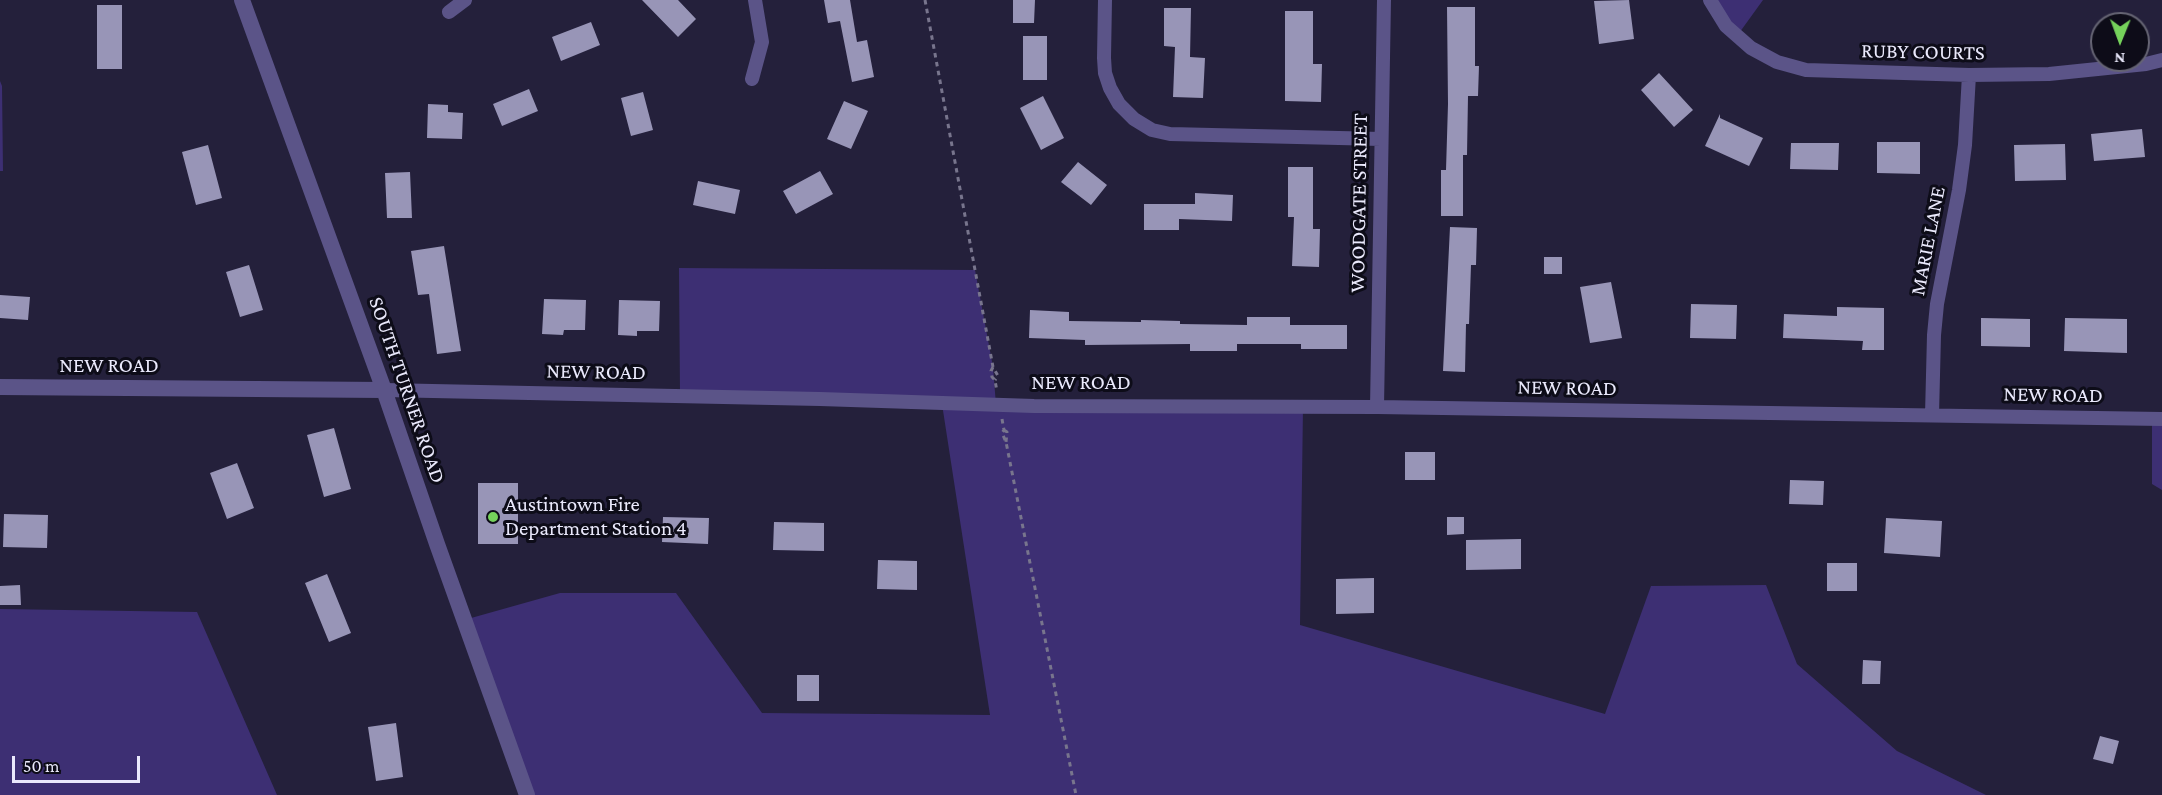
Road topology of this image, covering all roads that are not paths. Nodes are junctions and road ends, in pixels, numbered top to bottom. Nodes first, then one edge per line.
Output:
1 (242, 0) edge
2 (465, 0) edge
3 (755, 0) edge
4 (1105, 0) edge
5 (1384, 0) edge
6 (1710, 0) edge
7 (449, 12) dead end
8 (2162, 60) edge
9 (1969, 75) junction
10 (752, 79) dead end
11 (1381, 139) junction
12 (0, 387) edge
13 (384, 390) junction
14 (1377, 407) junction
15 (1932, 415) junction
16 (2162, 420) edge
17 (527, 795) edge

1 - 13 street, SOUTH TURNER ROAD
2 - 7 street
3 - 10 street
4 - 11 street
5 - 11 street, WOODGATE STREET
6 - 9 street, RUBY COURTS
8 - 9 street, RUBY COURTS
9 - 15 street, MARIE LANE
11 - 14 street, WOODGATE STREET
12 - 13 street, NEW ROAD
13 - 14 street, NEW ROAD
13 - 17 street, SOUTH TURNER ROAD
14 - 15 street, NEW ROAD
15 - 16 street, NEW ROAD

